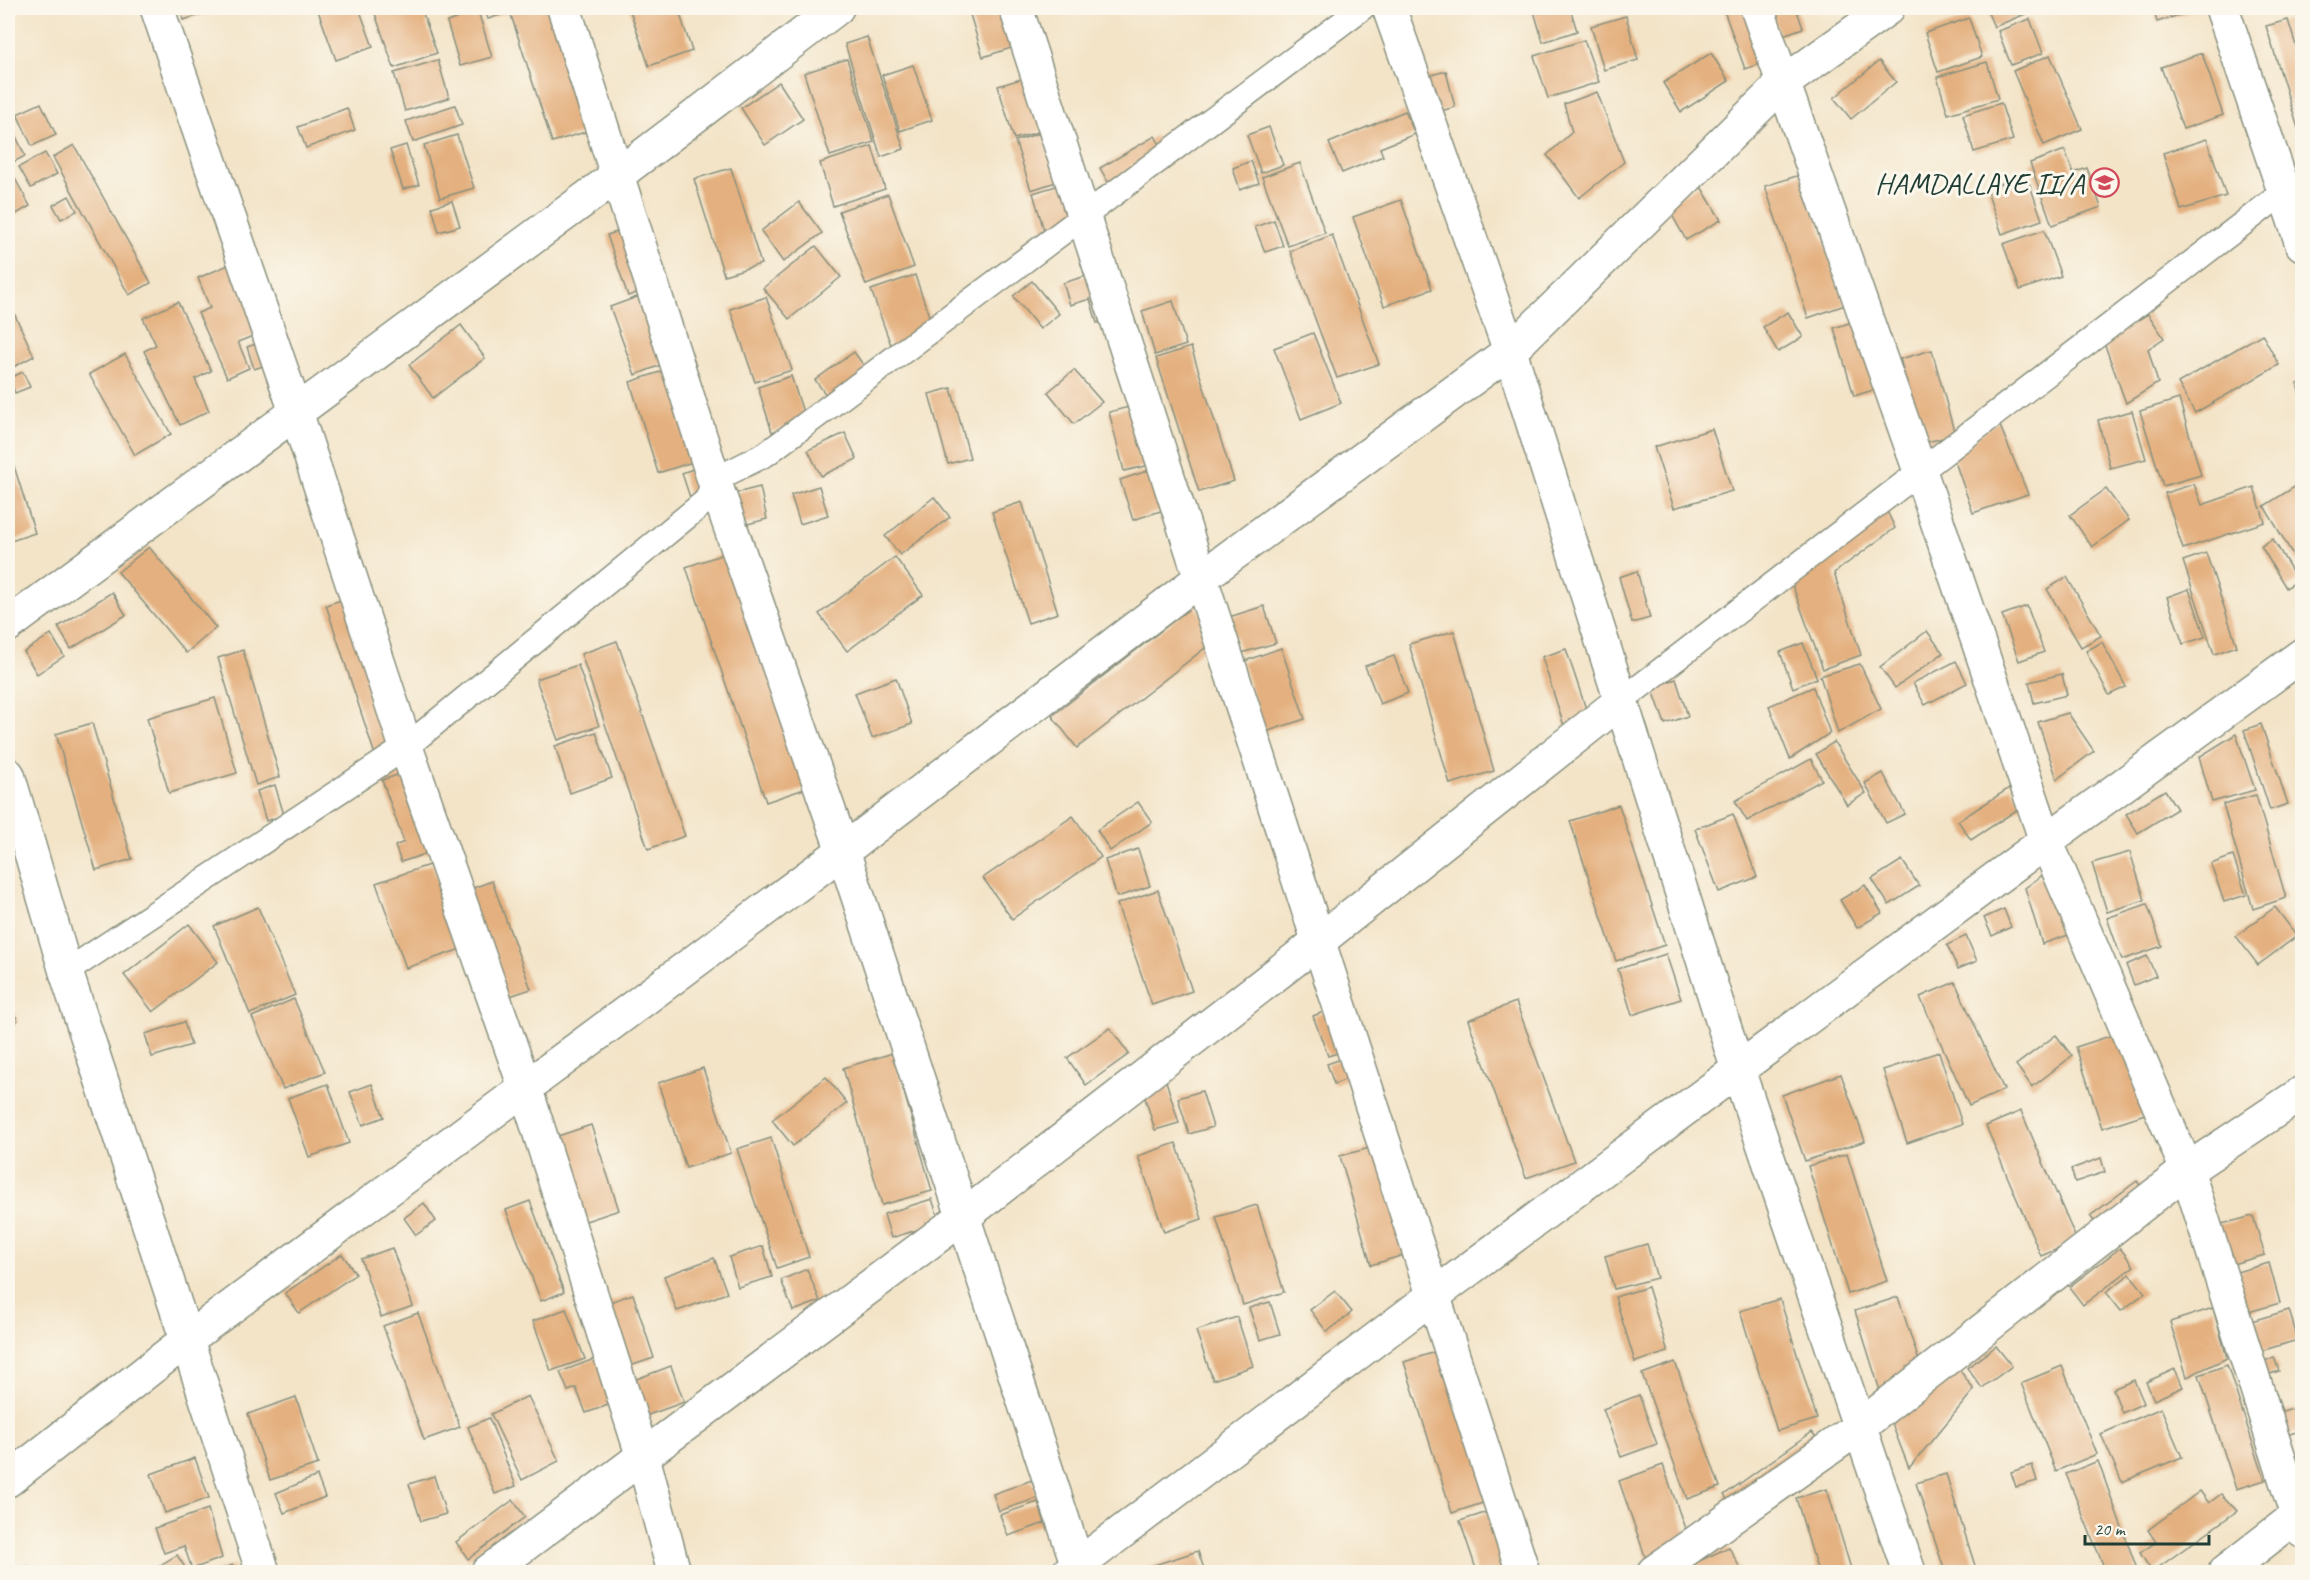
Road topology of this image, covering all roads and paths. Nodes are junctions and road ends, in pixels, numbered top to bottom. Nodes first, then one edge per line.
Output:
1 (157, 8) edge
2 (564, 8) edge
3 (837, 8) edge
4 (1016, 8) edge
5 (1362, 8) edge
6 (1389, 8) edge
7 (1757, 8) edge
8 (1888, 8) edge
9 (2222, 8) edge
10 (1782, 84) junction
11 (619, 174) junction
12 (2284, 192) junction
13 (1084, 217) junction
14 (2302, 244) edge
15 (1510, 351) junction
16 (296, 412) junction
17 (1920, 471) junction
18 (714, 480) junction
19 (1201, 578) junction
20 (8, 625) edge
21 (2302, 655) edge
22 (1621, 701) junction
23 (406, 747) junction
24 (8, 775) edge
25 (2046, 841) junction
26 (843, 851) junction
27 (1318, 941) junction
28 (66, 972) junction
29 (1738, 1070) junction
30 (525, 1087) junction
31 (2302, 1093) edge
32 (2187, 1170) junction
33 (963, 1217) junction
34 (1433, 1296) junction
35 (188, 1339) junction
36 (1858, 1428) junction
37 (643, 1457) junction
38 (8, 1480) edge
39 (2301, 1520) edge
40 (1076, 1570) edge
41 (263, 1572) edge
42 (488, 1572) edge
43 (674, 1572) edge
44 (1523, 1572) edge
45 (1654, 1572) edge
46 (1909, 1572) edge
47 (2225, 1572) edge

1 - 16 street
2 - 11 street
3 - 11 street
4 - 13 street
5 - 13 lane
6 - 15 street
7 - 10 street
8 - 10 street
9 - 12 street
10 - 15 street
10 - 17 street
11 - 16 street
11 - 18 street
12 - 14 street
12 - 17 lane
13 - 18 lane
13 - 19 street
15 - 19 street
15 - 22 street
16 - 20 street
16 - 23 street
17 - 22 lane
17 - 25 street
18 - 23 lane
18 - 26 street
19 - 26 street
19 - 27 street
21 - 25 street
22 - 27 street
22 - 29 street
23 - 28 lane
23 - 30 street
24 - 28 street
25 - 29 street
25 - 32 street
26 - 30 street
26 - 33 street
27 - 33 street
27 - 34 street
28 - 35 street
29 - 34 street
29 - 36 street
30 - 35 street
30 - 37 street
31 - 32 street
32 - 36 street
32 - 39 street
33 - 37 street
33 - 40 street
34 - 40 street
34 - 44 street
35 - 38 street
35 - 41 street
36 - 45 street
36 - 46 street
37 - 42 street
37 - 43 street
39 - 47 street

